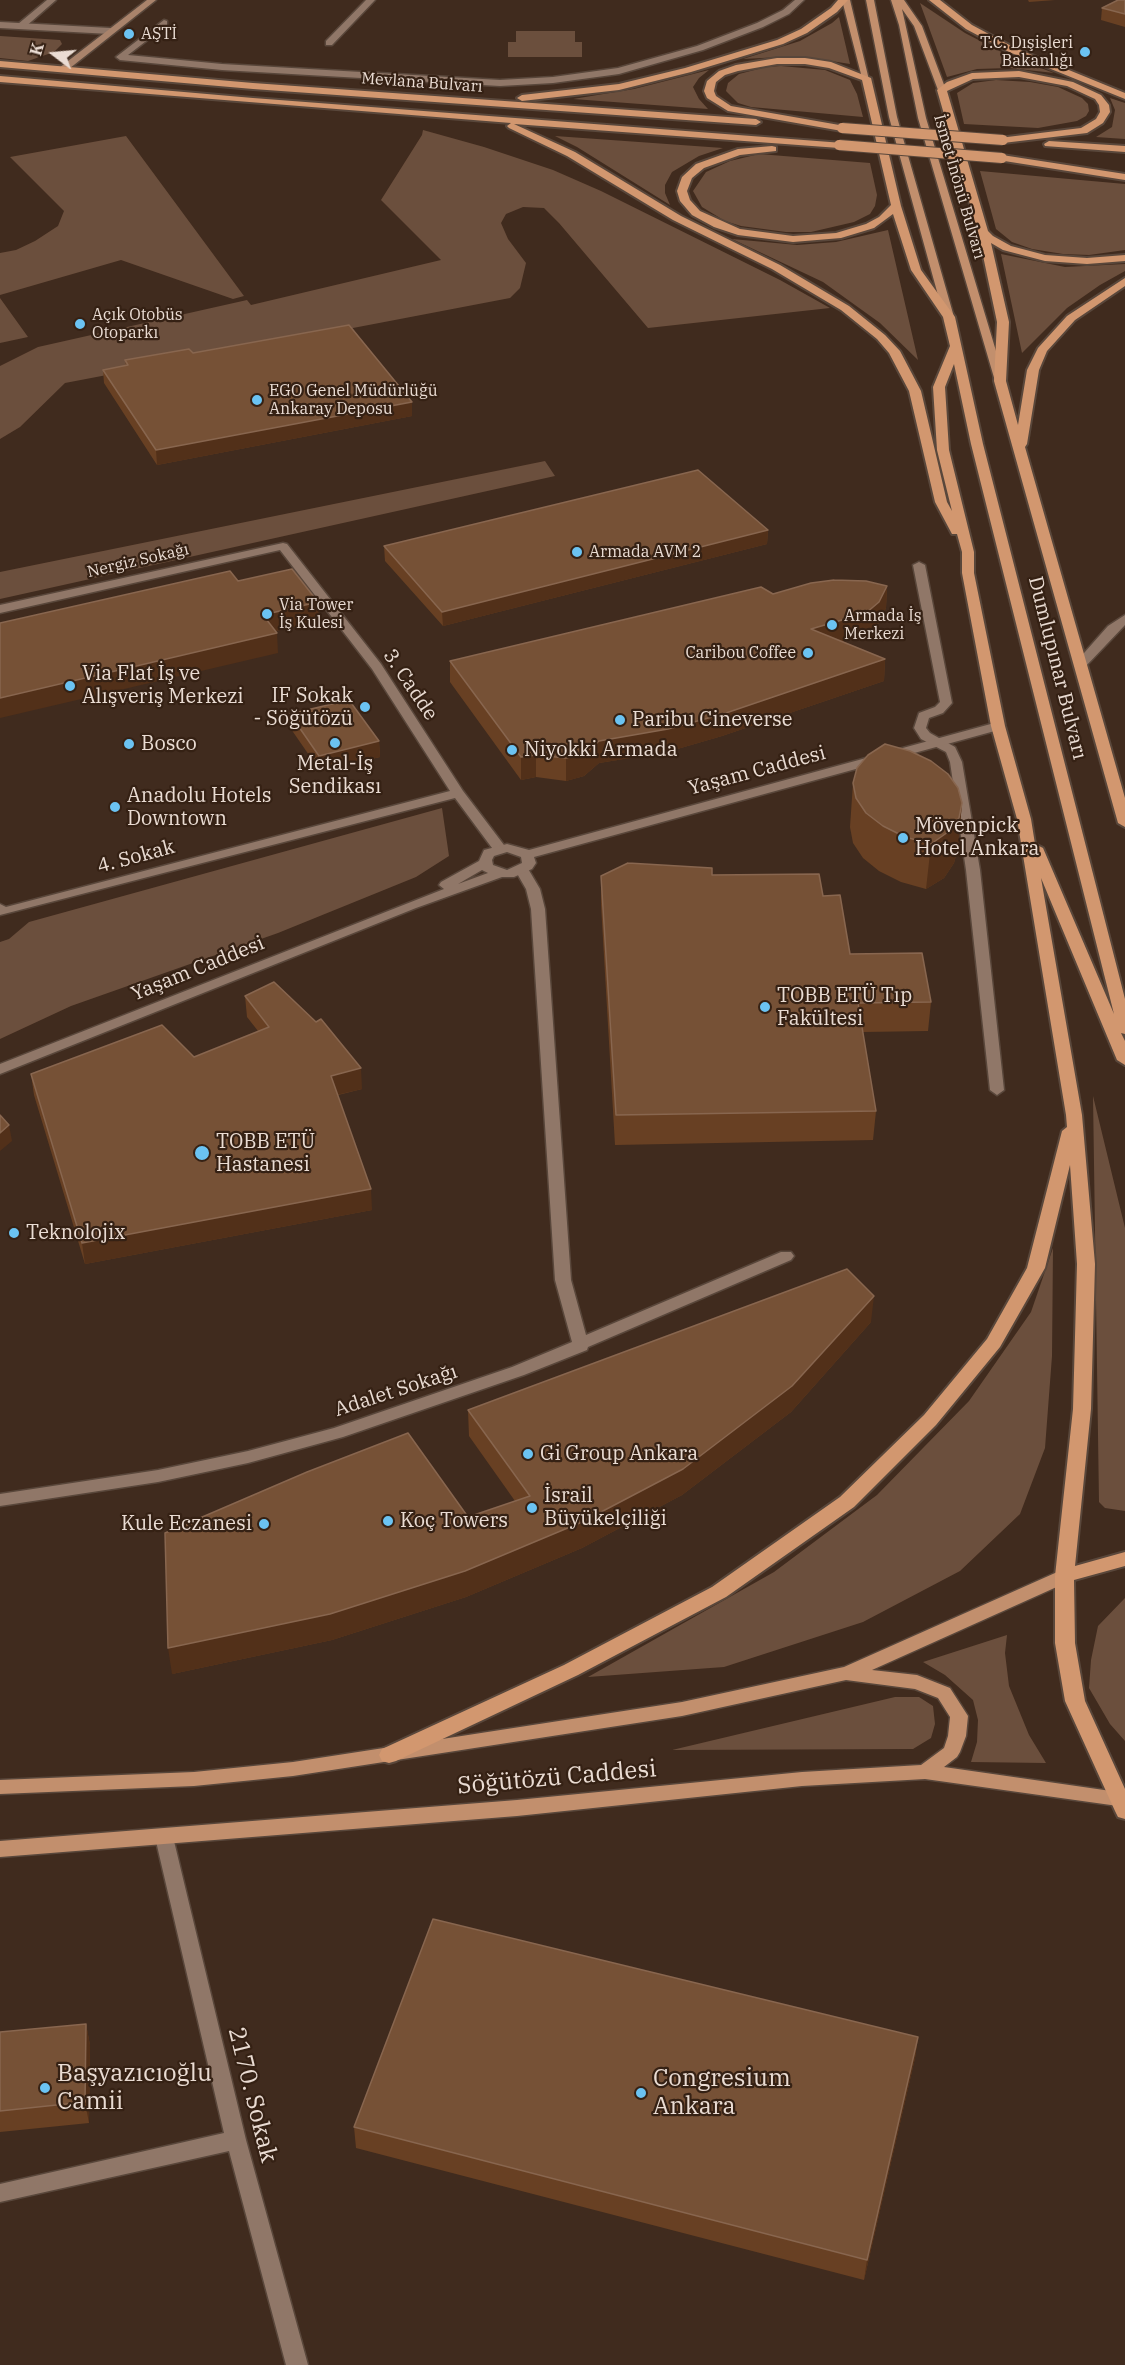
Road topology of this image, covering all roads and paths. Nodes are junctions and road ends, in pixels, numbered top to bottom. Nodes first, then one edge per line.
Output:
1 (52, 0) edge
2 (152, 0) edge
3 (371, 0) edge
4 (800, 0) edge
5 (845, 0) edge
6 (870, 0) edge
7 (895, 0) edge
8 (900, 0) edge
9 (934, 0) edge
10 (164, 23) dead end
11 (0, 25) edge
12 (21, 26) junction
13 (110, 31) junction
14 (329, 42) dead end
15 (0, 64) edge
16 (62, 70) junction
17 (866, 78) junction
18 (0, 80) edge
19 (0, 84) edge
20 (114, 90) junction
21 (942, 90) junction
22 (1125, 96) edge
23 (476, 103) junction
24 (485, 119) junction
25 (842, 128) junction
26 (1003, 140) junction
27 (839, 145) junction
28 (1125, 149) edge
29 (1002, 158) junction
30 (1125, 166) edge
31 (1125, 177) edge
32 (896, 206) junction
33 (983, 232) junction
34 (1125, 258) edge
35 (1125, 281) edge
36 (949, 316) junction
37 (955, 346) junction
38 (1000, 381) junction
39 (1020, 451) junction
40 (283, 546) joint
41 (968, 552) junction
42 (919, 565) dead end
43 (0, 609) edge
44 (1125, 619) edge
45 (1081, 664) junction
46 (998, 726) junction
47 (936, 743) junction
48 (458, 793) junction
49 (1024, 819) junction
50 (1125, 823) edge
51 (500, 849) junction
52 (527, 855) junction
53 (485, 863) junction
54 (522, 870) junction
55 (501, 873) junction
56 (411, 905) junction
57 (0, 908) edge
58 (1125, 1029) edge
59 (1125, 1060) edge
60 (0, 1069) edge
61 (997, 1090) dead end
62 (1074, 1115) junction
63 (786, 1256) dead end
64 (581, 1346) junction
65 (0, 1500) edge
66 (1125, 1559) edge
67 (1064, 1576) junction
68 (847, 1673) junction
69 (389, 1755) junction
70 (925, 1772) junction
71 (0, 1787) edge
72 (1123, 1803) edge
73 (164, 1837) junction
74 (0, 1849) edge
75 (236, 2140) junction
76 (0, 2193) edge
77 (297, 2365) edge

1 - 12 street
2 - 13 main road
3 - 14 street
4 - 10 street
5 - 17 main road
5 - 23 highway
6 - 36 main road
7 - 38 main road, İsmet İnönü Bulvarı
8 - 21 main road
9 - 22 highway
11 - 12 street
12 - 13 street
13 - 16 main road
15 - 16 highway, Mevlana Bulvarı
16 - 23 highway, Mevlana Bulvarı
17 - 25 highway
17 - 32 highway
18 - 20 highway, Mevlana Bulvarı
19 - 20 highway
20 - 24 highway, Mevlana Bulvarı
21 - 26 highway
21 - 33 highway, Dumlupınar Bulvarı
23 - 25 highway, Mevlana Bulvarı
24 - 27 highway, Mevlana Bulvarı
24 - 41 highway
25 - 26 highway, bridge
26 - 28 highway
27 - 29 highway, bridge
27 - 32 highway
29 - 30 highway
29 - 31 highway
32 - 36 highway
33 - 34 highway
33 - 38 highway, Dumlupınar Bulvarı
35 - 39 highway
36 - 37 highway, Dumlupınar Bulvarı
37 - 41 highway
37 - 58 highway, Dumlupınar Bulvarı
38 - 39 highway, Dumlupınar Bulvarı
39 - 45 highway, Dumlupınar Bulvarı
40 - 43 street, Nergiz Sokağı
40 - 48 street, 3. Cadde
41 - 46 highway
42 - 47 street
44 - 45 street
45 - 50 highway, Dumlupınar Bulvarı
46 - 47 street, Yaşam Caddesi
46 - 49 highway
47 - 52 street, Yaşam Caddesi
47 - 61 street
48 - 51 street, 3. Cadde
48 - 57 street, 4. Sokak
49 - 59 highway
49 - 62 highway
51 - 52 street, Yaşam Caddesi
51 - 53 street, Yaşam Caddesi
52 - 54 street
53 - 55 street
53 - 56 street, Yaşam Caddesi
54 - 55 street, Yaşam Caddesi
54 - 64 street
55 - 56 street, Yaşam Caddesi
56 - 60 street, Yaşam Caddesi
62 - 67 highway
62 - 69 highway
63 - 64 street, Adalet Sokağı
64 - 65 street, Adalet Sokağı
66 - 67 highway
67 - 68 main road, Söğütözü Caddesi
67 - 72 highway
68 - 69 main road, Söğütözü Caddesi
68 - 70 main road
69 - 71 main road, Söğütözü Caddesi
70 - 72 main road, Söğütözü Caddesi
70 - 73 main road, Söğütözü Caddesi
73 - 74 main road, Söğütözü Caddesi
73 - 75 street, 2170. Sokak
75 - 76 street
75 - 77 street, 2170. Sokak

